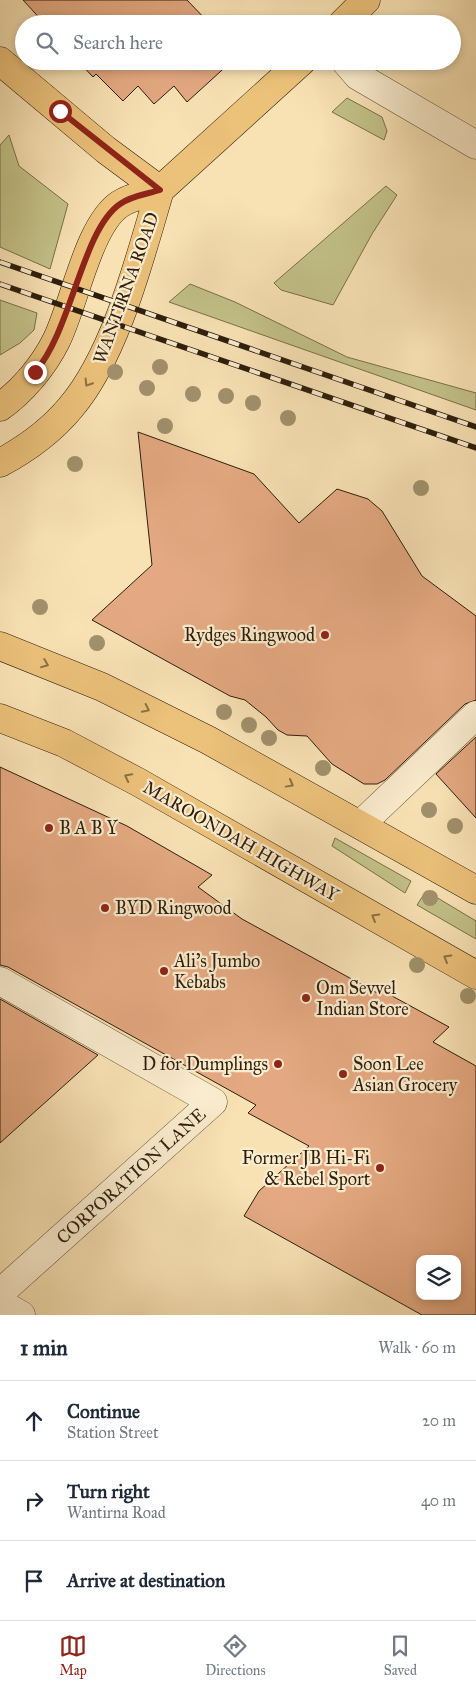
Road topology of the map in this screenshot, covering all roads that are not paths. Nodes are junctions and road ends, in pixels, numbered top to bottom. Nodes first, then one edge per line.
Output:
1 (366, 0) edge
2 (351, 15) edge
3 (0, 61) edge
4 (292, 70) edge
5 (353, 70) edge
6 (476, 145) edge
7 (160, 190) junction
8 (0, 407) edge
9 (0, 463) edge
10 (5, 644) edge
11 (476, 715) edge
12 (0, 718) edge
13 (361, 824) junction
14 (476, 890) edge
15 (476, 975) edge
16 (0, 981) edge
17 (0, 1293) edge
18 (0, 1303) edge
19 (21, 1315) edge

1 - 2 main road
3 - 7 main road
4 - 7 main road, WANTIRNA ROAD
5 - 6 street
7 - 8 main road, WANTIRNA ROAD
7 -> 9 main road, WANTIRNA ROAD
10 -> 13 main road
11 - 13 street
15 -> 12 main road, MAROONDAH HIGHWAY
13 - 14 main road
16 - 17 street, CORPORATION LANE
18 - 19 street

